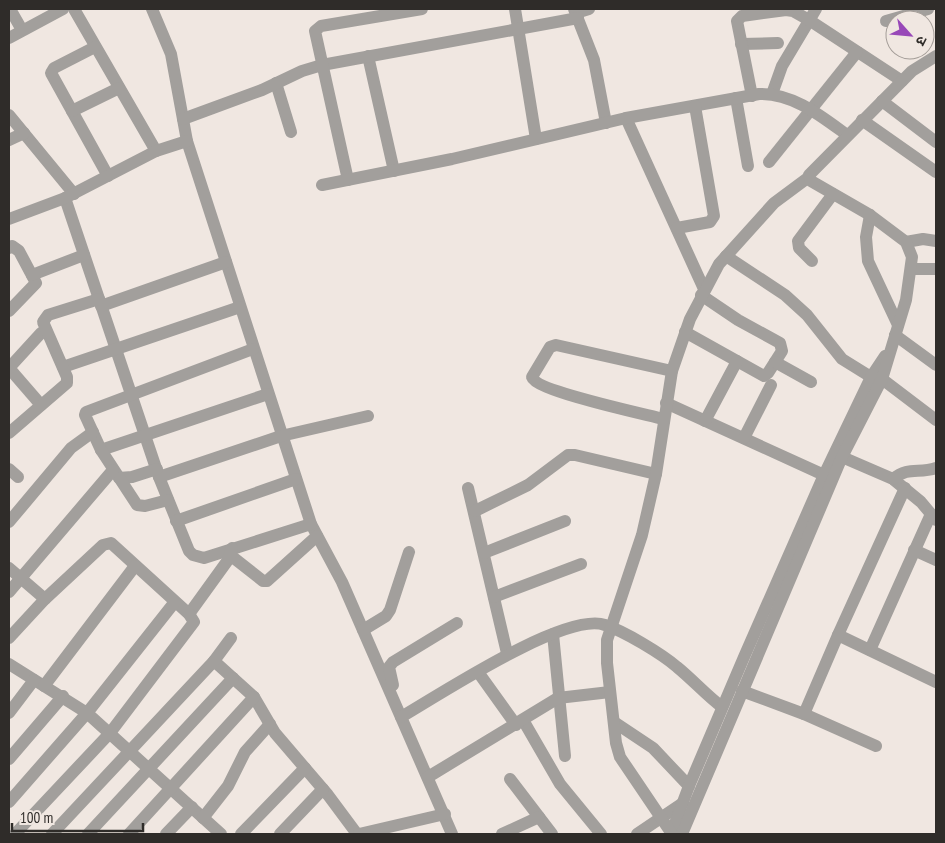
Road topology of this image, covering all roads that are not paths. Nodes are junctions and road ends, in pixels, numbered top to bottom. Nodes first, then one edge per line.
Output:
1 (10, 9) edge
2 (63, 9) edge
3 (74, 9) edge
4 (152, 9) edge
5 (422, 9) edge
6 (515, 9) edge
7 (589, 9) edge
8 (816, 9) edge
9 (576, 13) edge
10 (809, 20) junction
11 (519, 29) junction
12 (22, 30) junction
13 (9, 38) edge
14 (778, 43) dead end
15 (741, 44) junction
16 (95, 47) junction
17 (857, 52) junction
18 (368, 56) junction
19 (933, 60) edge
20 (322, 65) junction
21 (902, 81) junction
22 (276, 83) junction
23 (119, 88) junction
24 (772, 94) junction
25 (752, 96) junction
26 (736, 98) junction
27 (882, 101) junction
28 (695, 106) junction
29 (811, 110) junction
30 (72, 112) junction
31 (9, 115) edge
32 (626, 118) junction
33 (183, 119) junction
34 (862, 120) junction
35 (606, 123) junction
36 (291, 132) dead end
37 (24, 133) junction
38 (847, 136) junction
39 (536, 139) junction
40 (9, 140) edge
41 (187, 141) junction
42 (936, 142) edge
43 (156, 152) junction
44 (769, 162) dead end
45 (748, 166) dead end
46 (394, 171) junction
47 (936, 172) edge
48 (108, 176) junction
49 (809, 177) junction
50 (348, 180) junction
51 (322, 185) dead end
52 (833, 194) junction
53 (69, 196) junction
54 (870, 215) junction
55 (9, 218) edge
56 (677, 228) junction
57 (936, 241) edge
58 (906, 242) junction
59 (9, 248) edge
60 (84, 255) junction
61 (726, 256) junction
62 (812, 261) dead end
63 (226, 262) junction
64 (936, 268) edge
65 (911, 269) junction
66 (32, 274) junction
67 (703, 292) junction
68 (100, 302) junction
69 (240, 307) junction
70 (9, 311) edge
71 (896, 330) junction
72 (685, 332) junction
73 (41, 333) dead end
74 (253, 349) junction
75 (116, 350) junction
76 (737, 362) junction
77 (775, 362) junction
78 (936, 365) edge
79 (63, 367) junction
80 (9, 368) edge
81 (672, 371) junction
82 (876, 378) junction
83 (811, 382) dead end
84 (771, 385) dead end
85 (131, 394) junction
86 (268, 394) junction
87 (666, 403) junction
88 (42, 405) junction
89 (368, 416) dead end
90 (663, 419) junction
91 (936, 420) edge
92 (705, 421) junction
93 (93, 432) junction
94 (9, 433) edge
95 (145, 435) junction
96 (282, 436) junction
97 (744, 438) junction
98 (101, 450) junction
99 (842, 458) junction
100 (936, 468) edge
101 (158, 473) junction
102 (116, 474) junction
103 (656, 474) junction
104 (824, 476) junction
105 (296, 479) junction
106 (893, 479) junction
107 (468, 488) dead end
108 (904, 488) junction
109 (168, 500) junction
110 (474, 511) junction
111 (934, 517) edge
112 (176, 521) junction
113 (564, 521) dead end
114 (9, 522) edge
115 (311, 524) junction
116 (317, 536) junction
117 (914, 550) junction
118 (231, 551) junction
119 (409, 552) dead end
120 (484, 553) junction
121 (936, 560) edge
122 (581, 564) dead end
123 (135, 566) junction
124 (9, 568) edge
125 (21, 578) junction
126 (9, 592) edge
127 (494, 596) junction
128 (45, 599) junction
129 (174, 603) junction
130 (189, 614) junction
131 (457, 623) dead end
132 (612, 627) junction
133 (363, 630) junction
134 (554, 634) junction
135 (838, 635) junction
136 (9, 638) edge
137 (231, 638) dead end
138 (870, 650) junction
139 (507, 653) junction
140 (214, 661) junction
141 (9, 664) edge
142 (478, 672) junction
143 (233, 678) junction
144 (936, 682) edge
145 (39, 683) junction
146 (389, 691) junction
147 (742, 691) junction
148 (610, 692) junction
149 (63, 696) junction
150 (254, 697) junction
151 (558, 698) junction
152 (722, 707) junction
153 (9, 713) edge
154 (87, 713) junction
155 (804, 714) junction
156 (401, 717) junction
157 (614, 722) junction
158 (520, 723) junction
159 (270, 724) junction
160 (110, 733) junction
161 (876, 746) dead end
162 (129, 750) junction
163 (565, 756) dead end
164 (9, 759) edge
165 (305, 768) junction
166 (150, 769) junction
167 (428, 777) junction
168 (510, 779) dead end
169 (689, 786) junction
170 (171, 788) junction
171 (323, 789) junction
172 (9, 802) edge
173 (683, 803) junction
174 (192, 807) junction
175 (445, 814) junction
176 (539, 817) junction
177 (203, 818) junction
178 (659, 818) junction
179 (378, 831) edge
180 (678, 832) edge
181 (15, 834) edge
182 (52, 834) edge
183 (88, 834) edge
184 (129, 834) edge
185 (166, 834) edge
186 (220, 834) edge
187 (241, 834) edge
188 (280, 834) edge
189 (358, 834) edge
190 (452, 834) edge
191 (505, 834) edge
192 (552, 834) edge
193 (601, 834) edge
194 (637, 834) edge

1 - 12 street
2 - 12 street
3 - 16 street
4 - 33 street
5 - 20 street
6 - 11 street
7 - 9 street
8 - 10 street
9 - 11 street
9 - 35 street
10 - 15 street
10 - 17 street
10 - 24 street
11 - 18 street
11 - 39 street
12 - 13 street
14 - 15 street
15 - 25 street
16 - 23 street
16 - 30 street
17 - 21 street
17 - 29 street
18 - 20 street
18 - 46 street
19 - 21 street
20 - 22 street
20 - 50 street
21 - 27 street
22 - 33 street
22 - 36 street
23 - 30 street
23 - 43 street
24 - 25 street
24 - 29 street
25 - 26 street
26 - 28 street
26 - 45 street
27 - 34 street
27 - 42 street
28 - 32 street
28 - 56 street
29 - 38 street
29 - 44 street
30 - 48 street
31 - 37 street
32 - 35 street
32 - 56 street
33 - 41 street
34 - 38 street
34 - 47 street
35 - 39 street
37 - 40 street
37 - 53 street
38 - 49 street
39 - 46 street
41 - 43 street
41 - 63 street
43 - 48 street
46 - 50 street
48 - 53 street
49 - 52 street
49 - 61 street
50 - 51 street
52 - 54 street
52 - 62 street
53 - 55 street
53 - 60 street
54 - 58 street
54 - 71 street
56 - 67 street
57 - 58 street
58 - 65 street
59 - 66 street
60 - 66 street
60 - 68 street
61 - 67 street
61 - 82 street
63 - 68 street
63 - 69 street
64 - 65 street
65 - 71 street
66 - 70 street
67 - 72 street
67 - 77 street
68 - 75 street
68 - 79 street
69 - 74 street
69 - 75 street
71 - 78 street
71 - 82 street
72 - 76 street
72 - 81 street
73 - 80 street
74 - 85 street
74 - 86 street
75 - 79 street
75 - 85 street
76 - 77 street
76 - 92 street
77 - 83 street
79 - 88 street
80 - 88 street
81 - 87 street
81 - 90 street
82 - 91 street
82 - 99 street
82 - 104 street
84 - 97 street
85 - 93 street
85 - 95 street
86 - 95 street
86 - 96 street
87 - 90 street
87 - 92 street
88 - 94 street
89 - 96 street
90 - 103 street
92 - 97 street
93 - 98 street
93 - 114 street
95 - 98 street
95 - 101 street
96 - 101 street
96 - 105 street
97 - 104 street
98 - 102 street
99 - 106 street
99 - 147 street
100 - 106 street
101 - 102 street
101 - 109 street
102 - 109 street
102 - 125 street
103 - 110 street
103 - 132 street
104 - 152 street
105 - 112 street
105 - 115 street
106 - 108 street
107 - 110 street
108 - 111 street
108 - 135 street
109 - 112 street
110 - 120 street
111 - 117 street
112 - 118 street
113 - 120 street
115 - 116 street
115 - 118 street
116 - 118 street
116 - 133 street
117 - 121 street
117 - 138 street
118 - 130 street
119 - 133 street
120 - 127 street
122 - 127 street
123 - 128 street
123 - 129 street
123 - 145 street
124 - 125 street
125 - 126 street
125 - 128 street
127 - 139 street
128 - 136 street
129 - 130 street
129 - 154 street
130 - 160 street
131 - 146 street
132 - 134 street
132 - 148 street
132 - 152 street
133 - 146 street
134 - 139 street
134 - 151 street
135 - 138 street
135 - 155 street
137 - 140 street
138 - 144 street
139 - 142 street
140 - 143 street
140 - 162 street
141 - 145 street
142 - 156 street
142 - 158 street
143 - 150 street
143 - 166 street
145 - 149 street
145 - 153 street
146 - 156 street
147 - 155 street
147 - 180 street
148 - 151 street
148 - 157 street
149 - 154 street
149 - 164 street
150 - 159 street
150 - 170 street
151 - 158 street
151 - 163 street
152 - 169 street
154 - 160 street
154 - 172 street
155 - 161 street
156 - 167 street
157 - 169 street
157 - 178 street
158 - 167 street
158 - 193 street
159 - 165 street
159 - 177 street
160 - 162 street
160 - 181 street
162 - 166 street
162 - 182 street
165 - 171 street
165 - 187 street
166 - 170 street
166 - 183 street
167 - 175 street
168 - 176 street
169 - 173 street
170 - 174 street
170 - 184 street
171 - 188 street
171 - 189 street
173 - 178 street
173 - 180 street
174 - 177 street
174 - 185 street
175 - 179 street
175 - 190 street
176 - 191 street
176 - 192 street
177 - 186 street
178 - 180 street
178 - 194 street
179 - 189 street

